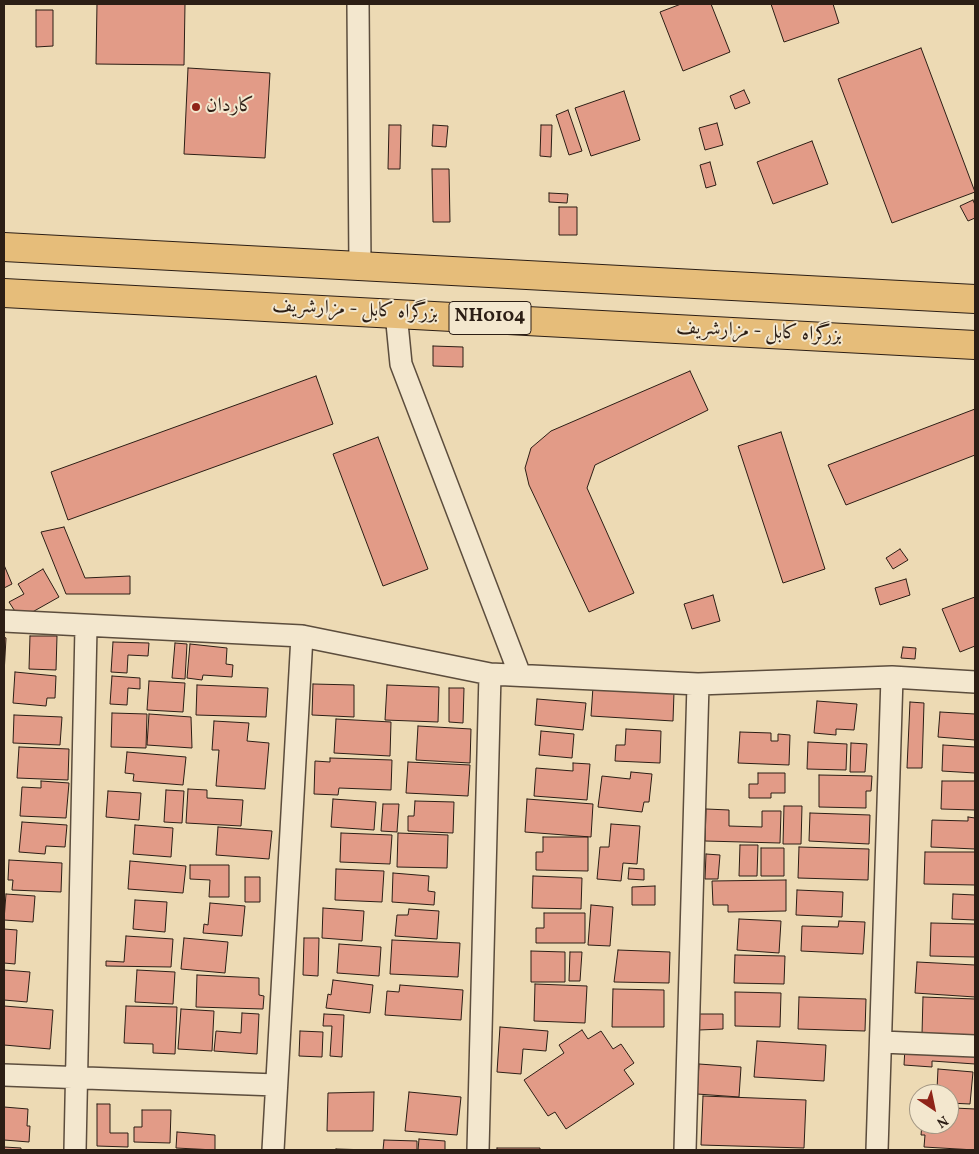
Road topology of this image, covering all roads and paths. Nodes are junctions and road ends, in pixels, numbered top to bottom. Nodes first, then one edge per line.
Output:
1 (358, 4) edge
2 (4, 247) edge
3 (360, 268) junction
4 (4, 293) edge
5 (975, 299) edge
6 (396, 313) junction
7 (975, 345) edge
8 (4, 621) edge
9 (86, 627) junction
10 (302, 636) junction
11 (490, 674) junction
12 (520, 675) junction
13 (892, 677) junction
14 (975, 682) edge
15 (698, 684) junction
16 (882, 1042) junction
17 (975, 1046) edge
18 (4, 1075) edge
19 (78, 1078) junction
20 (276, 1085) junction
21 (75, 1150) edge
22 (273, 1150) edge
23 (478, 1150) edge
24 (685, 1150) edge
25 (877, 1150) edge

1 - 3 street
2 - 3 highway, NH0104
3 - 5 highway, NH0104
4 - 6 highway, بزرگراه کابل - مزارشریف / NH0104
6 - 7 highway, بزرگراه کابل - مزارشریف / NH0104
6 - 12 street
8 - 9 street
9 - 10 street
9 - 19 street
10 - 11 street
10 - 20 street
11 - 12 street
11 - 23 street
12 - 15 street
13 - 14 street
13 - 15 street
13 - 16 street
15 - 24 street
16 - 17 street
16 - 25 street
18 - 19 street
19 - 20 street
19 - 21 street
20 - 22 street

